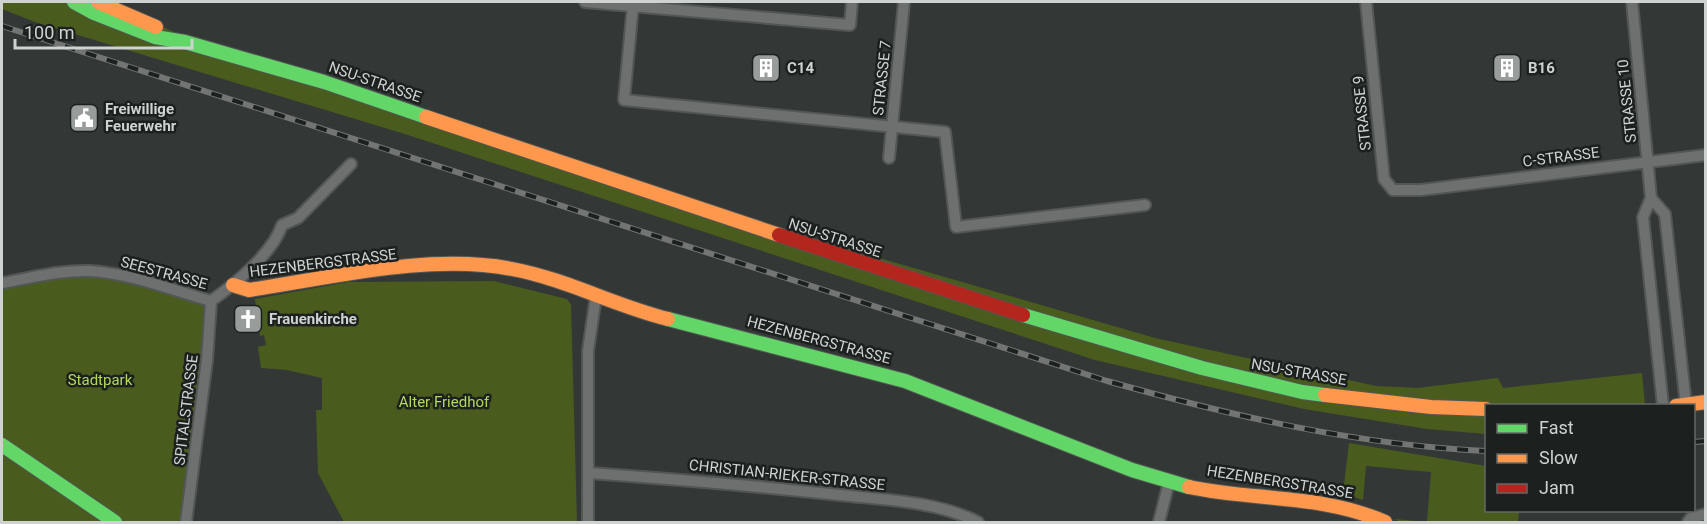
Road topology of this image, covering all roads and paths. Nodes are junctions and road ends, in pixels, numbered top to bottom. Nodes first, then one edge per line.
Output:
1 (74, 2) edge
2 (98, 2) edge
3 (585, 2) edge
4 (852, 2) edge
5 (904, 2) edge
6 (1366, 2) edge
7 (1632, 2) edge
8 (633, 5) junction
9 (673, 6) edge
10 (185, 42) junction
11 (892, 127) junction
12 (1706, 156) edge
13 (889, 158) dead end
14 (1648, 161) junction
15 (351, 164) dead end
16 (1420, 190) joint
17 (1651, 198) junction
18 (1145, 205) dead end
19 (2, 283) edge
20 (233, 285) junction
21 (596, 296) junction
22 (211, 301) junction
23 (1706, 402) edge
24 (1663, 404) edge
25 (1681, 404) edge
26 (1689, 404) edge
27 (1485, 409) edge
28 (2, 445) edge
29 (589, 473) junction
30 (1169, 482) junction
31 (1706, 514) edge
32 (1688, 521) edge
33 (115, 522) edge
34 (186, 522) edge
35 (588, 522) edge
36 (978, 522) edge
37 (1159, 522) edge
38 (1385, 522) edge

1 - 10 main road, NSU-STRASSE
2 - 10 main road, NSU-STRASSE
3 - 8 street
4 - 9 street
5 - 11 street, STRASSE 7
6 - 16 street, STRASSE 9
7 - 14 street, STRASSE 10
8 - 9 street
8 - 11 street
10 - 27 main road, NSU-STRASSE
11 - 13 street, STRASSE 7
11 - 18 street
12 - 14 street, C-STRASSE
14 - 16 street, C-STRASSE
14 - 17 street, STRASSE 10
15 - 20 street
17 - 24 street
17 - 25 street
19 - 22 street, SEESTRASSE
20 - 21 main road, HEZENBERGSTRASSE
20 - 22 street
21 - 29 street
21 - 30 main road, HEZENBERGSTRASSE
22 - 34 street, SPITALSTRASSE
23 - 26 main road
28 - 33 main road
29 - 35 street
29 - 36 street, CHRISTIAN-RIEKER-STRASSE
30 - 37 street
30 - 38 main road, HEZENBERGSTRASSE
31 - 32 street

